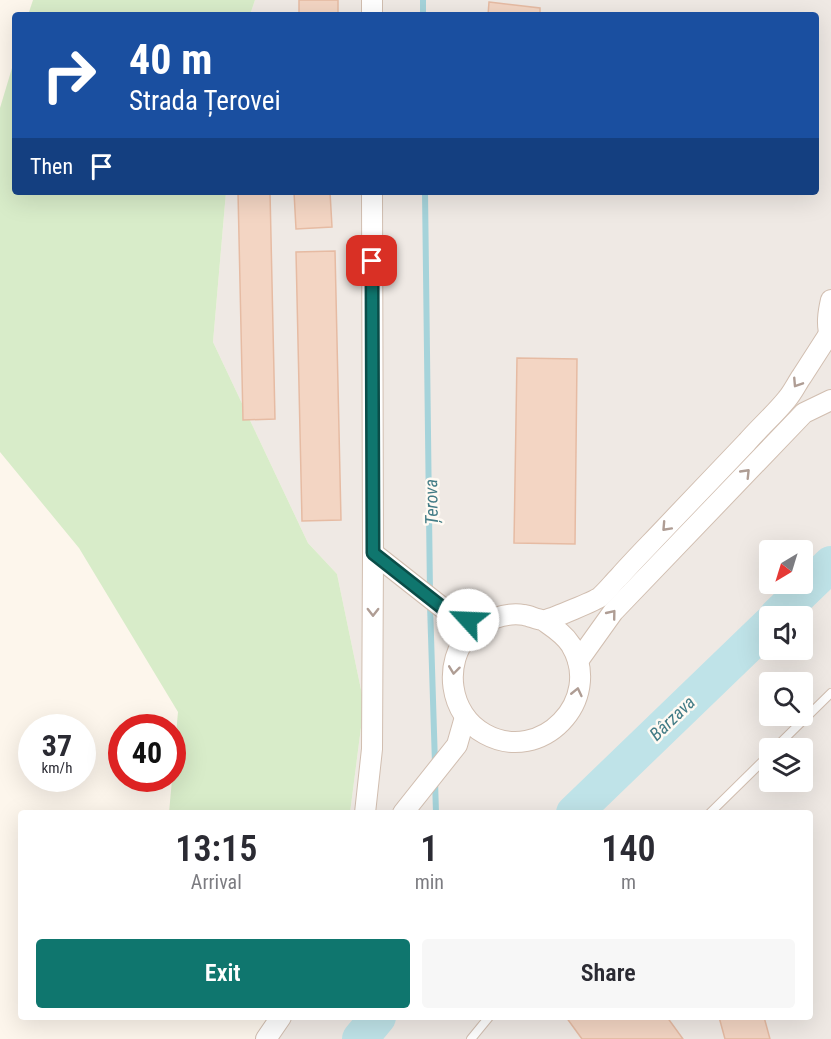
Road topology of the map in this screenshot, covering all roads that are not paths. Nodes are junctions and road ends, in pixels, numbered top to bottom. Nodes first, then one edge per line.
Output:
1 (372, 195) edge
2 (831, 300) edge
3 (830, 336) edge
4 (831, 400) edge
5 (373, 553) junction
6 (450, 614) junction
7 (544, 621) junction
8 (483, 623) junction
9 (461, 645) junction
10 (578, 661) junction
11 (831, 693) edge
12 (465, 717) junction
13 (485, 735) junction
14 (785, 738) edge
15 (454, 750) junction
16 (759, 765) edge
17 (365, 810) edge
18 (405, 810) edge
19 (713, 810) edge
20 (279, 1020) edge
21 (487, 1020) edge
22 (266, 1039) edge
23 (471, 1039) edge

1 - 5 street
2 - 3 street
3 -> 7 street
10 -> 4 street
5 - 6 street
5 -> 17 street
6 - 8 street
6 - 9 street
7 - 8 street
7 - 10 street
8 - 9 street
9 -> 12 street
13 -> 10 street
11 - 14 lane
12 - 13 street
12 - 15 street
13 - 15 street
15 - 18 street
16 - 19 lane
20 - 22 street
21 - 23 lane

